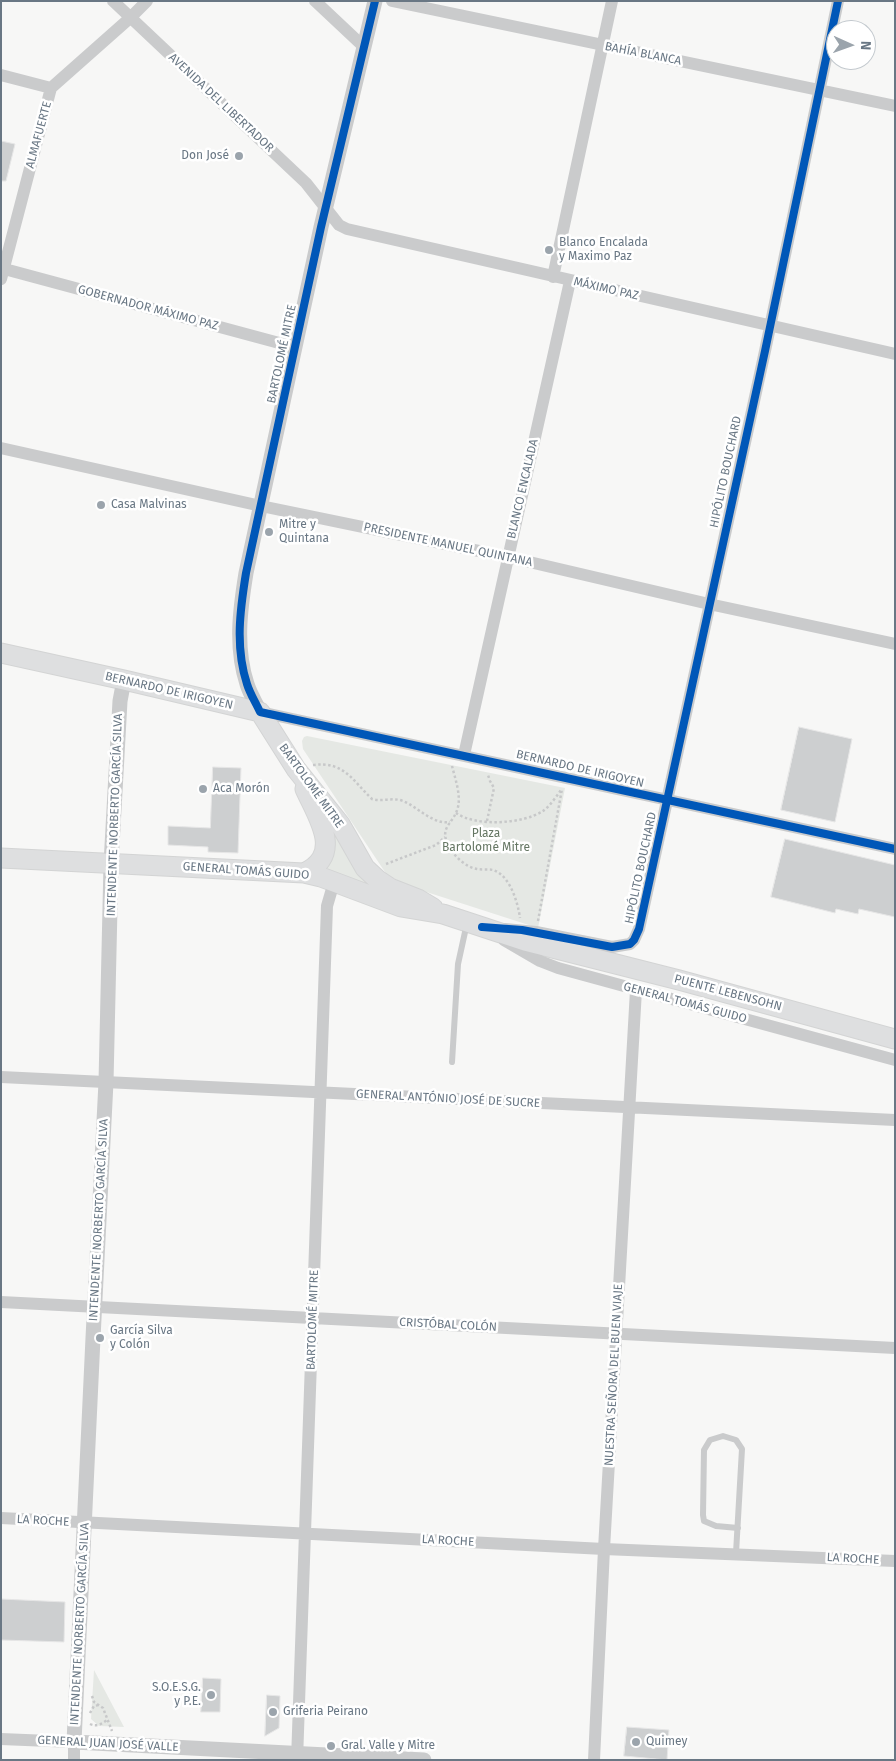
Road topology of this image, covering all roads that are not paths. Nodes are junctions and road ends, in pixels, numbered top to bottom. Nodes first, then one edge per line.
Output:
1 (113, 1) edge
2 (147, 1) edge
3 (315, 1) edge
4 (375, 1) edge
5 (392, 1) edge
6 (612, 1) edge
7 (838, 1) edge
8 (130, 18) junction
9 (364, 46) junction
10 (602, 46) junction
11 (1, 75) edge
12 (51, 88) junction
13 (819, 89) junction
14 (895, 106) edge
15 (326, 209) junction
16 (2, 272) edge
17 (553, 277) junction
18 (570, 281) junction
19 (770, 325) junction
20 (294, 347) junction
21 (895, 354) edge
22 (1, 448) edge
23 (261, 506) junction
24 (508, 557) junction
25 (709, 604) junction
26 (895, 644) edge
27 (1, 653) edge
28 (124, 680) junction
29 (260, 712) junction
30 (464, 755) junction
31 (296, 769) junction
32 (667, 800) junction
33 (895, 850) edge
34 (1, 858) edge
35 (112, 864) junction
36 (304, 873) junction
37 (334, 882) junction
38 (443, 914) junction
39 (475, 925) junction
40 (630, 944) joint
41 (561, 951) joint
42 (636, 990) junction
43 (895, 1039) edge
44 (895, 1060) edge
45 (452, 1062) dead end
46 (1, 1077) edge
47 (106, 1082) junction
48 (321, 1094) junction
49 (629, 1107) junction
50 (895, 1120) edge
51 (1, 1302) edge
52 (94, 1307) junction
53 (313, 1317) junction
54 (617, 1334) junction
55 (895, 1348) edge
56 (1, 1518) edge
57 (85, 1523) junction
58 (738, 1528) junction
59 (305, 1533) junction
60 (604, 1549) junction
61 (736, 1553) junction
62 (895, 1561) edge
63 (1, 1739) edge
64 (74, 1742) junction
65 (298, 1757) edge
66 (74, 1760) edge
67 (424, 1760) edge
68 (594, 1760) edge

1 - 8 street, AVENIDA DEL LIBERTADOR
2 - 8 street, ALMAFUERTE
3 - 9 street
4 - 9 street, BARTOLOMÉ MITRE
5 - 10 street, BAHÍA BLANCA
6 - 10 street
7 - 13 street, HIPÓLITO BOUCHARD
8 - 12 street, ALMAFUERTE
8 - 15 street, AVENIDA DEL LIBERTADOR
9 - 15 street, BARTOLOMÉ MITRE
10 - 13 street, BAHÍA BLANCA
10 - 17 street
11 - 12 street
12 - 16 street, ALMAFUERTE
13 - 14 street, BAHÍA BLANCA
13 - 19 street, HIPÓLITO BOUCHARD
15 - 17 street, MÁXIMO PAZ
15 - 20 street, BARTOLOMÉ MITRE
16 - 20 street, GOBERNADOR MÁXIMO PAZ
17 - 18 street, MÁXIMO PAZ
18 - 19 street, MÁXIMO PAZ
18 - 24 street, BLANCO ENCALADA
19 - 21 street, MÁXIMO PAZ
19 - 25 street, HIPÓLITO BOUCHARD
20 - 23 street, BARTOLOMÉ MITRE
22 - 23 street, PRESIDENTE MANUEL QUINTANA
23 - 24 street, PRESIDENTE MANUEL QUINTANA
23 - 29 street, BARTOLOMÉ MITRE
24 - 25 street, PRESIDENTE MANUEL QUINTANA
24 - 30 street, BLANCO ENCALADA
25 - 26 street, PRESIDENTE MANUEL QUINTANA
25 - 32 street, HIPÓLITO BOUCHARD
27 - 28 main road, BERNARDO DE IRIGOYEN
28 - 29 main road, BERNARDO DE IRIGOYEN
28 - 35 street, INTENDENTE NORBERTO GARCÍA SILVA
29 - 30 street, BERNARDO DE IRIGOYEN
29 - 31 main road, BARTOLOMÉ MITRE
30 - 32 street, BERNARDO DE IRIGOYEN
31 - 36 main road
31 - 38 main road, BARTOLOMÉ MITRE
32 - 33 street, BERNARDO DE IRIGOYEN
32 - 40 street, HIPÓLITO BOUCHARD
34 - 35 main road, GENERAL TOMÁS GUIDO
35 - 36 main road, GENERAL TOMÁS GUIDO
35 - 47 street, INTENDENTE NORBERTO GARCÍA SILVA
36 - 37 main road, GENERAL TOMÁS GUIDO
37 - 38 main road, GENERAL TOMÁS GUIDO
37 - 48 street, BARTOLOMÉ MITRE
38 - 39 main road, GENERAL TOMÁS GUIDO
39 - 40 street, GENERAL TOMÁS GUIDO
39 - 41 main road, GENERAL TOMÁS GUIDO
39 - 42 street, GENERAL TOMÁS GUIDO
39 - 45 lane
41 - 43 main road, PUENTE LEBENSOHN
42 - 44 street, GENERAL TOMÁS GUIDO
42 - 49 street, NUESTRA SEÑORA DEL BUEN VIAJE
46 - 47 street, GENERAL ANTÓNIO JOSÉ DE SUCRE
47 - 48 street, GENERAL ANTÓNIO JOSÉ DE SUCRE
47 - 52 street, INTENDENTE NORBERTO GARCÍA SILVA
48 - 49 street, GENERAL ANTÓNIO JOSÉ DE SUCRE
48 - 53 street, BARTOLOMÉ MITRE
49 - 50 street, GENERAL ANTÓNIO JOSÉ DE SUCRE
49 - 54 street, NUESTRA SEÑORA DEL BUEN VIAJE
51 - 52 street, CRISTÓBAL COLÓN
52 - 53 street, CRISTÓBAL COLÓN
52 - 57 street, INTENDENTE NORBERTO GARCÍA SILVA
53 - 54 street, CRISTÓBAL COLÓN
53 - 59 street, BARTOLOMÉ MITRE
54 - 55 street, CRISTÓBAL COLÓN
54 - 60 street, NUESTRA SEÑORA DEL BUEN VIAJE
56 - 57 street, LA ROCHE
57 - 59 street, LA ROCHE
57 - 64 street, INTENDENTE NORBERTO GARCÍA SILVA
58 - 58 lane
58 - 61 lane
59 - 60 street, LA ROCHE
59 - 65 street, BARTOLOMÉ MITRE
60 - 61 street, LA ROCHE
60 - 68 street, NUESTRA SEÑORA DEL BUEN VIAJE
61 - 62 street, LA ROCHE
63 - 64 street, GENERAL JUAN JOSÉ VALLE
64 - 65 street, GENERAL JUAN JOSÉ VALLE
64 - 66 street, INTENDENTE NORBERTO GARCÍA SILVA
65 - 67 street, GENERAL JUAN JOSÉ VALLE

